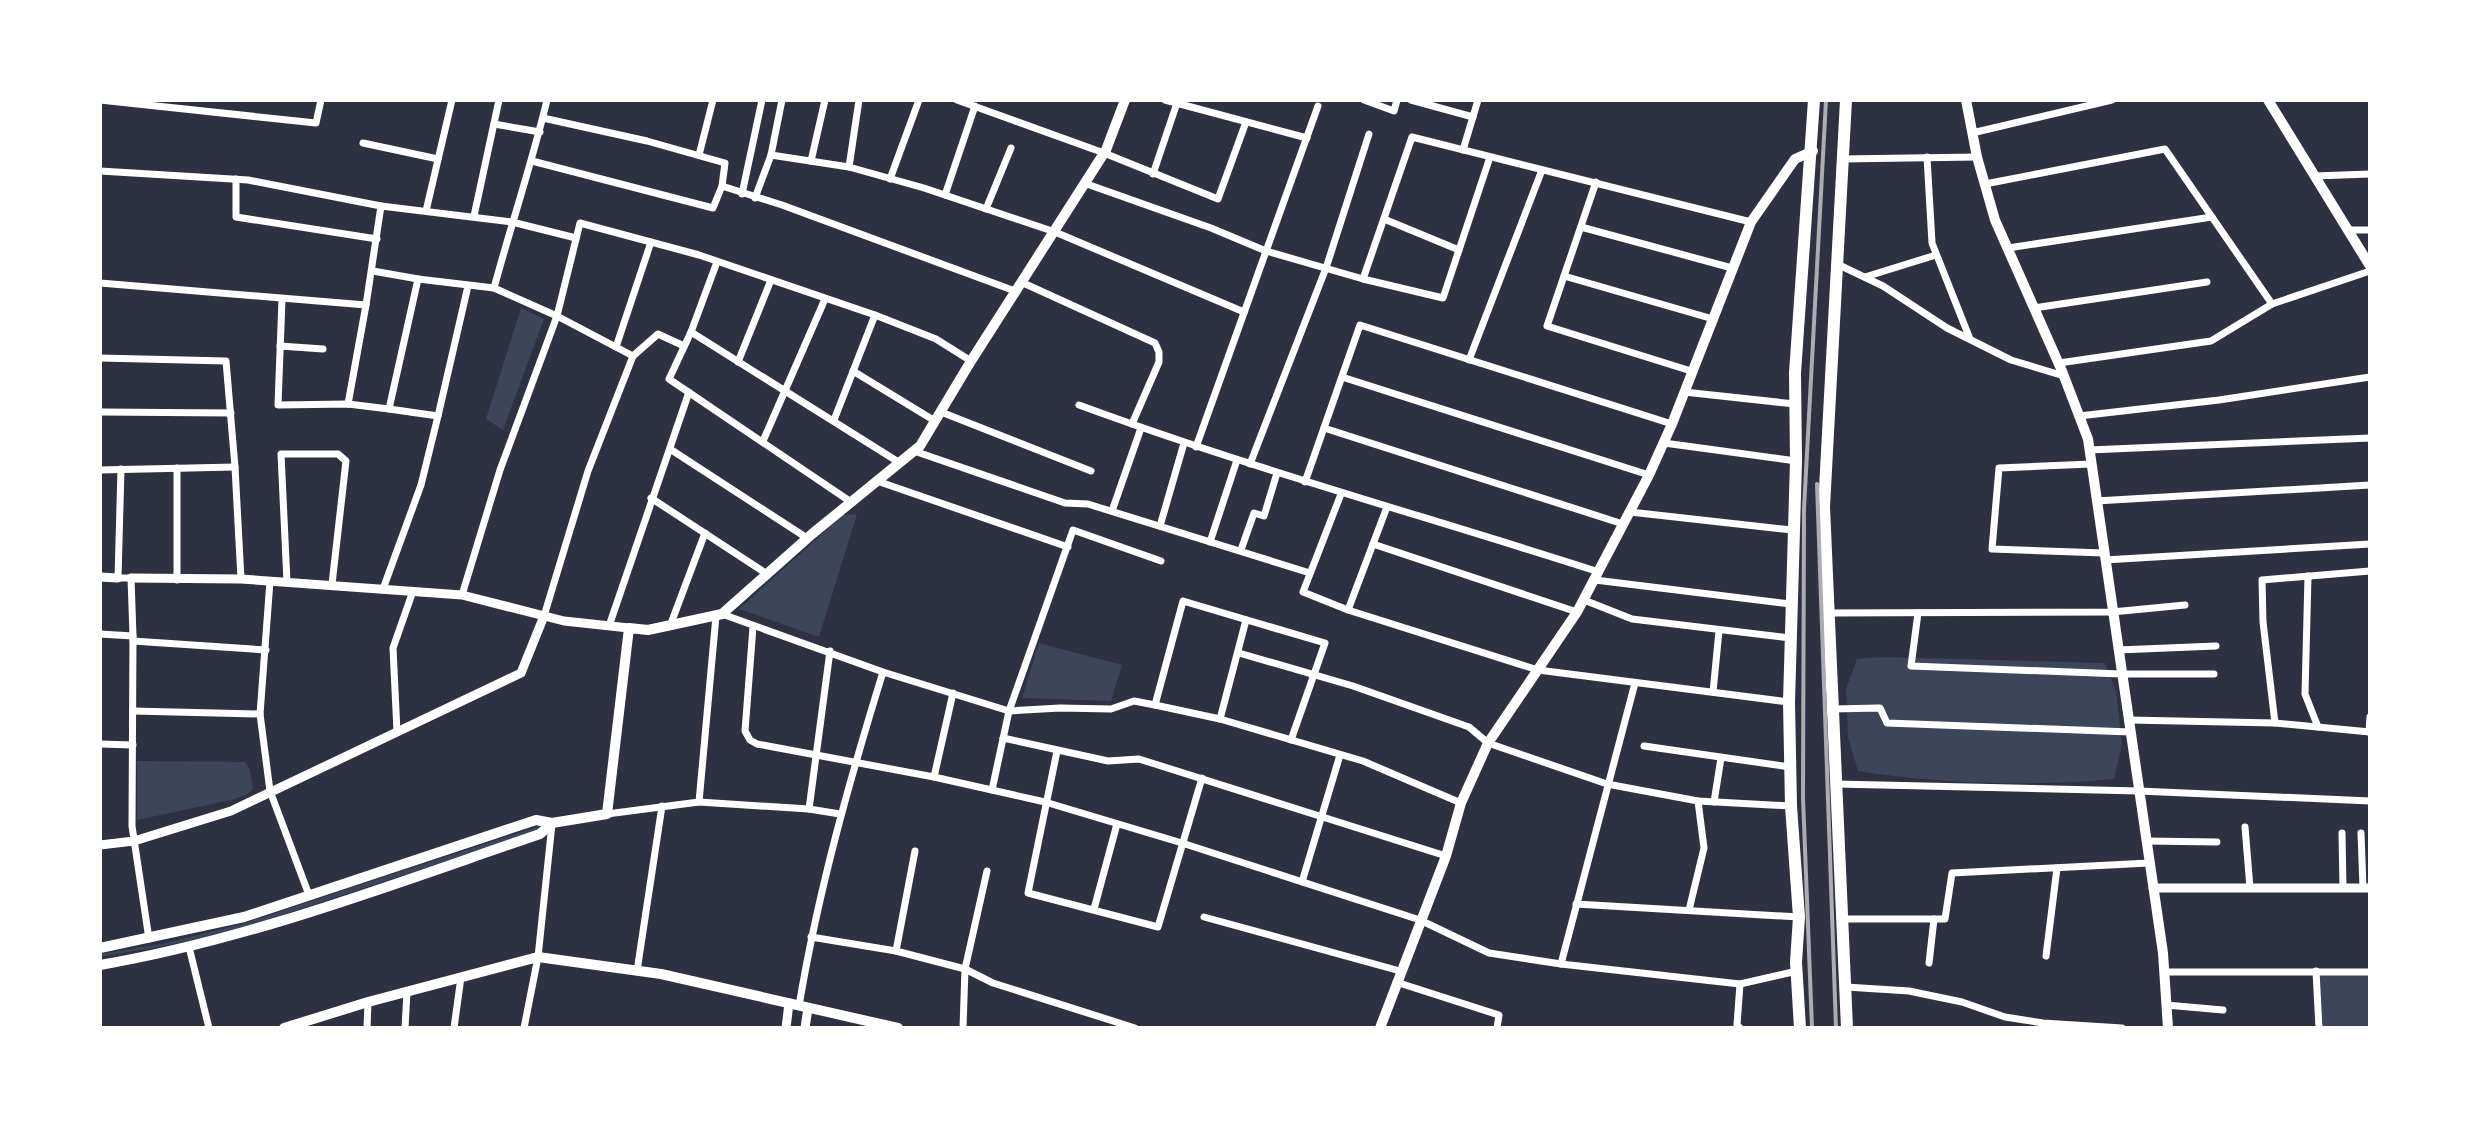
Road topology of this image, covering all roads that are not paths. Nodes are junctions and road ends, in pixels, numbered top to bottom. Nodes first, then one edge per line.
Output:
1 (100, 100) edge
2 (321, 100) edge
3 (452, 100) edge
4 (499, 100) edge
5 (547, 100) edge
6 (713, 100) edge
7 (762, 100) edge
8 (782, 100) edge
9 (825, 100) edge
10 (859, 100) edge
11 (919, 100) edge
12 (957, 100) edge
13 (1125, 100) edge
14 (1165, 100) edge
15 (1364, 100) edge
16 (1397, 100) edge
17 (1411, 100) edge
18 (1478, 100) edge
19 (1814, 100) edge
20 (1846, 100) edge
21 (1966, 100) edge
22 (2112, 100) edge
23 (2273, 101) edge
24 (1177, 103) junction
25 (975, 106) junction
26 (1318, 106) dead end
27 (1473, 117) junction
28 (543, 118) junction
29 (1246, 122) junction
30 (494, 124) junction
31 (540, 132) junction
32 (1972, 133) junction
33 (1369, 134) dead end
34 (1307, 138) junction
35 (363, 143) dead end
36 (1011, 148) dead end
37 (1463, 150) junction
38 (1813, 151) junction
39 (1104, 153) junction
40 (699, 155) junction
41 (771, 155) junction
42 (1490, 157) junction
43 (1927, 157) junction
44 (1977, 157) junction
45 (438, 159) junction
46 (1842, 159) junction
47 (532, 161) junction
48 (811, 161) junction
49 (849, 167) junction
50 (1542, 170) junction
51 (100, 171) edge
52 (1153, 174) junction
53 (2370, 174) edge
54 (2315, 176) junction
55 (236, 179) junction
56 (890, 179) junction
57 (1596, 182) junction
58 (1084, 183) junction
59 (1985, 184) junction
60 (722, 186) junction
61 (742, 194) junction
62 (945, 195) junction
63 (755, 198) junction
64 (381, 206) junction
65 (986, 209) junction
66 (426, 211) junction
67 (474, 216) junction
68 (2212, 217) junction
69 (1384, 219) junction
70 (512, 222) junction
71 (1751, 222) junction
72 (1581, 227) junction
73 (2348, 230) junction
74 (2370, 230) edge
75 (1055, 232) junction
76 (576, 238) junction
77 (377, 239) junction
78 (651, 242) junction
79 (2008, 248) junction
80 (1459, 250) junction
81 (1266, 251) junction
82 (1936, 255) junction
83 (717, 262) junction
84 (1837, 264) junction
85 (1326, 268) junction
86 (1732, 268) junction
87 (2370, 268) edge
88 (373, 271) junction
89 (1564, 276) junction
90 (1865, 277) junction
91 (418, 279) junction
92 (1363, 279) junction
93 (771, 280) junction
94 (2207, 282) dead end
95 (100, 283) edge
96 (468, 286) junction
97 (1018, 287) junction
98 (494, 288) junction
99 (282, 299) junction
100 (825, 299) junction
101 (2272, 304) junction
102 (366, 305) junction
103 (2034, 308) junction
104 (1244, 312) junction
105 (875, 315) junction
106 (557, 316) junction
107 (1713, 319) junction
108 (691, 332) junction
109 (1970, 339) junction
110 (280, 346) junction
111 (684, 346) junction
112 (616, 347) junction
113 (323, 349) dead end
114 (633, 356) junction
115 (100, 358) edge
116 (1469, 360) junction
117 (971, 361) junction
118 (738, 362) junction
119 (2059, 363) junction
120 (853, 371) junction
121 (1691, 371) junction
122 (2064, 376) junction
123 (1342, 377) junction
124 (2370, 377) edge
125 (785, 390) junction
126 (689, 392) junction
127 (1684, 392) junction
128 (348, 404) junction
129 (1795, 404) junction
130 (1079, 405) dead end
131 (389, 409) junction
132 (100, 412) edge
133 (231, 413) junction
134 (438, 416) junction
135 (2079, 416) junction
136 (938, 417) junction
137 (834, 420) junction
138 (1132, 424) junction
139 (1672, 424) junction
140 (1141, 428) junction
141 (1324, 428) junction
142 (2370, 438) edge
143 (763, 441) junction
144 (1184, 443) junction
145 (1664, 443) junction
146 (1196, 447) junction
147 (670, 449) junction
148 (2089, 450) junction
149 (914, 451) junction
150 (1237, 460) junction
151 (1796, 461) junction
152 (900, 463) junction
153 (1250, 464) junction
154 (2091, 464) junction
155 (235, 467) junction
156 (177, 468) junction
157 (121, 469) junction
158 (100, 470) edge
159 (1091, 471) dead end
160 (1277, 473) junction
161 (1649, 475) junction
162 (877, 481) junction
163 (1305, 482) junction
164 (2370, 485) edge
165 (1341, 494) junction
166 (651, 498) junction
167 (2096, 501) junction
168 (851, 502) junction
169 (1387, 507) junction
170 (1112, 511) junction
171 (1630, 512) junction
172 (1623, 524) junction
173 (1160, 526) junction
174 (1792, 530) junction
175 (705, 533) junction
176 (807, 538) junction
177 (1210, 542) junction
178 (1373, 544) junction
179 (2370, 544) edge
180 (1068, 547) junction
181 (1242, 547) dead end
182 (2104, 557) junction
183 (1161, 561) dead end
184 (2370, 571) edge
185 (1310, 573) junction
186 (767, 574) junction
187 (1597, 576) junction
188 (2308, 576) junction
189 (100, 577) edge
190 (118, 578) junction
191 (131, 578) junction
192 (241, 579) junction
193 (177, 580) junction
194 (270, 581) junction
195 (287, 582) junction
196 (332, 584) junction
197 (383, 589) junction
198 (413, 591) junction
199 (462, 595) junction
200 (1584, 600) junction
201 (1790, 604) junction
202 (2185, 605) dead end
203 (1348, 610) junction
204 (1577, 612) junction
205 (2112, 612) junction
206 (1828, 613) junction
207 (1918, 613) junction
208 (719, 615) junction
209 (544, 616) junction
210 (1246, 620) junction
211 (609, 626) junction
212 (670, 626) junction
213 (753, 627) junction
214 (629, 628) junction
215 (1719, 631) junction
216 (100, 634) edge
217 (133, 638) junction
218 (1790, 638) junction
219 (2216, 646) dead end
220 (266, 650) junction
221 (2118, 650) junction
222 (830, 651) junction
223 (1239, 653) junction
224 (1538, 670) junction
225 (883, 672) junction
226 (2121, 674) junction
227 (2214, 674) dead end
228 (1314, 675) junction
229 (1635, 683) junction
230 (1713, 692) junction
231 (953, 693) junction
232 (1789, 702) junction
233 (1155, 705) junction
234 (1832, 709) junction
235 (133, 711) junction
236 (1009, 711) junction
237 (260, 714) junction
238 (2370, 717) edge
239 (1220, 719) junction
240 (2128, 720) junction
241 (2275, 723) junction
242 (2318, 727) junction
243 (397, 732) junction
244 (2130, 732) junction
245 (2370, 732) edge
246 (1003, 738) junction
247 (1291, 740) junction
248 (1488, 743) junction
249 (100, 744) edge
250 (133, 745) junction
251 (1644, 746) dead end
252 (1057, 751) junction
253 (1340, 755) junction
254 (818, 756) junction
255 (1721, 758) junction
256 (855, 762) junction
257 (1790, 767) junction
258 (934, 777) junction
259 (1202, 778) junction
260 (1607, 784) junction
261 (1836, 784) junction
262 (992, 790) junction
263 (270, 791) junction
264 (2139, 791) junction
265 (1698, 801) junction
266 (2370, 801) edge
267 (699, 802) junction
268 (1045, 802) junction
269 (1714, 802) junction
270 (1461, 803) junction
271 (662, 806) junction
272 (1791, 806) junction
273 (809, 809) junction
274 (607, 814) junction
275 (840, 814) junction
276 (1324, 816) junction
277 (552, 823) junction
278 (1117, 824) junction
279 (2245, 827) dead end
280 (2342, 833) dead end
281 (2361, 833) dead end
282 (134, 841) junction
283 (2146, 841) junction
284 (2217, 842) dead end
285 (1182, 843) junction
286 (100, 845) edge
287 (915, 851) dead end
288 (1446, 856) junction
289 (2149, 863) junction
290 (2057, 868) junction
291 (987, 871) dead end
292 (1302, 882) junction
293 (2153, 888) junction
294 (2250, 888) junction
295 (2343, 888) junction
296 (2366, 888) edge
297 (309, 895) junction
298 (1576, 904) junction
299 (1094, 909) junction
300 (1689, 910) junction
301 (1204, 917) dead end
302 (1799, 917) junction
303 (1843, 919) junction
304 (1934, 919) junction
305 (1420, 920) junction
306 (811, 937) junction
307 (149, 939) junction
308 (189, 947) junction
309 (100, 948) edge
310 (896, 951) junction
311 (2046, 956) dead end
312 (538, 957) junction
313 (1929, 963) dead end
314 (1561, 964) junction
315 (100, 965) edge
316 (965, 969) junction
317 (637, 971) junction
318 (1797, 971) junction
319 (2316, 971) junction
320 (2164, 972) junction
321 (2370, 972) edge
322 (461, 977) junction
323 (1398, 977) junction
324 (1740, 984) junction
325 (1846, 987) junction
326 (407, 992) junction
327 (368, 1002) junction
328 (2166, 1005) junction
329 (799, 1006) junction
330 (2223, 1010) dead end
331 (209, 1028) edge
332 (286, 1028) edge
333 (367, 1028) edge
334 (405, 1028) edge
335 (454, 1028) edge
336 (524, 1028) edge
337 (786, 1028) edge
338 (805, 1028) edge
339 (898, 1028) edge
340 (963, 1028) edge
341 (1135, 1028) edge
342 (1380, 1028) edge
343 (1497, 1028) edge
344 (1740, 1028) edge
345 (1800, 1028) edge
346 (1847, 1028) edge
347 (2122, 1028) edge
348 (2168, 1028) edge
349 (2319, 1028) edge

1 - 2 street
3 - 45 street
4 - 30 street
5 - 28 street
6 - 40 street
7 - 61 street
8 - 41 street
9 - 48 street
10 - 49 street
11 - 56 street
12 - 25 street
13 - 39 main road
14 - 24 street
15 - 16 street
17 - 27 street
18 - 27 street
19 - 38 main road
20 - 46 main road
21 - 32 main road
22 - 32 street
23 - 54 main road
24 - 29 street
24 - 52 street
25 - 39 street
25 - 62 street
26 - 34 street
27 - 37 street
28 - 31 street
28 - 40 street
29 - 34 street
29 - 52 street
30 - 31 street
30 - 67 street
31 - 47 street
32 - 44 main road
33 - 85 street
34 - 81 street
35 - 45 street
36 - 65 street
37 - 42 street
37 - 69 street
38 - 71 main road
38 - 129 main road
39 - 52 street
39 - 58 main road
40 - 60 street
41 - 48 street
41 - 63 street
42 - 50 street
42 - 80 street
43 - 44 street
43 - 46 street
43 - 82 street
44 - 59 main road
45 - 66 street
46 - 84 main road
47 - 60 street
47 - 70 street
48 - 49 street
49 - 56 street
50 - 57 street
50 - 116 street
51 - 55 street
53 - 54 street
54 - 73 main road
55 - 64 street
55 - 77 street
56 - 62 street
57 - 71 street
57 - 72 street
58 - 75 main road
58 - 81 street
59 - 68 street
59 - 79 main road
60 - 61 street
61 - 63 street
62 - 65 street
63 - 97 street
64 - 66 street
64 - 77 street
65 - 75 street
66 - 67 street
67 - 70 street
68 - 79 street
68 - 101 street
69 - 80 street
69 - 92 street
70 - 76 street
70 - 98 street
71 - 86 main road
72 - 86 street
72 - 89 street
73 - 74 street
73 - 87 main road
75 - 97 main road
75 - 104 street
76 - 78 street
76 - 106 street
77 - 88 street
78 - 83 street
78 - 112 street
79 - 103 main road
80 - 92 street
81 - 85 street
81 - 104 street
82 - 90 street
82 - 109 street
83 - 93 street
83 - 108 street
84 - 90 street
84 - 206 main road
85 - 92 street
85 - 153 street
86 - 107 main road
87 - 101 street
88 - 91 street
88 - 102 street
89 - 107 street
89 - 121 street
90 - 109 street
91 - 96 street
91 - 131 street
93 - 100 street
93 - 118 street
94 - 103 street
95 - 99 street
96 - 98 street
96 - 134 street
97 - 117 main road
97 - 138 street
98 - 106 street
99 - 102 street
99 - 110 street
100 - 105 street
100 - 125 street
101 - 119 street
102 - 128 street
103 - 119 main road
104 - 146 street
105 - 117 street
105 - 120 street
106 - 112 street
106 - 199 street
107 - 121 main road
108 - 111 street
108 - 118 street
109 - 122 street
110 - 113 street
110 - 128 street
111 - 114 street
111 - 126 street
112 - 114 street
114 - 209 street
115 - 133 street
116 - 123 street
116 - 139 street
117 - 136 main road
118 - 125 street
119 - 122 main road
120 - 136 street
120 - 137 street
121 - 127 main road
122 - 135 main road
123 - 141 street
123 - 161 street
124 - 135 street
125 - 137 street
125 - 143 street
126 - 143 street
126 - 147 street
127 - 129 street
127 - 139 main road
128 - 131 street
129 - 151 main road
130 - 138 street
131 - 134 street
132 - 133 street
133 - 155 street
134 - 197 street
135 - 148 main road
136 - 149 main road
136 - 159 street
137 - 152 street
138 - 140 street
139 - 145 main road
140 - 144 street
140 - 170 street
141 - 163 street
141 - 172 street
142 - 148 street
143 - 168 street
144 - 146 street
144 - 173 street
145 - 151 street
145 - 161 main road
146 - 150 street
147 - 166 street
147 - 176 street
148 - 154 main road
149 - 152 main road
149 - 170 street
150 - 153 street
150 - 177 street
151 - 174 main road
152 - 162 main road
153 - 160 street
154 - 167 main road
154 - 182 street
155 - 156 street
155 - 192 street
156 - 157 street
156 - 193 street
157 - 158 street
157 - 190 street
160 - 163 street
160 - 181 street
161 - 171 main road
162 - 168 main road
162 - 180 street
163 - 165 street
164 - 167 street
165 - 169 street
165 - 185 street
166 - 175 street
166 - 211 street
167 - 182 main road
168 - 176 main road
169 - 178 street
169 - 187 street
170 - 173 street
171 - 172 main road
171 - 174 street
172 - 187 main road
173 - 177 street
174 - 201 main road
175 - 186 street
175 - 212 street
176 - 186 main road
177 - 185 street
178 - 203 street
178 - 204 street
179 - 182 street
180 - 183 street
180 - 236 street
182 - 205 main road
184 - 188 street
185 - 203 street
186 - 208 main road
187 - 200 main road
187 - 201 street
188 - 241 street
188 - 242 street
189 - 190 street
190 - 191 street
191 - 193 street
191 - 217 street
192 - 193 street
192 - 194 street
194 - 195 street
194 - 220 street
195 - 196 street
195 - 196 street
196 - 197 street
197 - 198 street
198 - 199 street
198 - 243 street
199 - 209 street
200 - 204 main road
200 - 215 street
201 - 218 main road
202 - 205 street
203 - 224 street
204 - 224 main road
205 - 207 street
205 - 221 main road
206 - 207 street
206 - 234 main road
207 - 226 street
208 - 212 main road
208 - 213 street
208 - 267 street
209 - 211 street
209 - 243 street
210 - 223 street
210 - 228 street
210 - 233 street
211 - 214 street
212 - 214 main road
213 - 222 street
213 - 254 street
214 - 274 main road
215 - 218 street
215 - 230 street
216 - 217 street
217 - 220 street
217 - 235 street
218 - 232 main road
219 - 221 street
220 - 237 street
221 - 226 main road
222 - 225 street
222 - 254 street
223 - 228 street
223 - 239 street
224 - 229 street
224 - 248 main road
225 - 231 street
225 - 256 street
226 - 227 street
226 - 240 main road
228 - 247 street
228 - 248 street
229 - 230 street
229 - 260 street
230 - 232 street
231 - 236 street
231 - 258 street
232 - 257 main road
233 - 236 street
233 - 239 street
234 - 244 street
234 - 261 main road
235 - 237 street
235 - 250 street
236 - 246 street
237 - 263 street
238 - 245 street
239 - 247 street
240 - 241 street
240 - 244 main road
241 - 242 street
242 - 245 street
243 - 263 street
244 - 264 main road
246 - 252 street
246 - 262 street
247 - 253 street
248 - 260 street
248 - 270 main road
249 - 250 street
250 - 282 street
251 - 255 street
252 - 259 street
252 - 268 street
253 - 270 street
253 - 276 street
254 - 256 street
254 - 273 street
255 - 257 street
255 - 269 street
256 - 258 street
256 - 275 street
257 - 272 main road
258 - 262 street
259 - 276 street
259 - 285 street
260 - 265 street
260 - 298 street
261 - 264 street
261 - 303 main road
262 - 268 street
263 - 282 street
263 - 297 street
264 - 266 street
264 - 283 main road
265 - 269 street
265 - 300 street
267 - 271 street
267 - 273 street
268 - 278 street
268 - 299 street
269 - 272 street
270 - 288 main road
271 - 274 street
271 - 317 street
272 - 302 main road
273 - 275 street
274 - 277 main road
275 - 306 street
276 - 288 street
276 - 292 street
277 - 297 main road
277 - 308 main road
277 - 312 street
278 - 285 street
278 - 299 street
279 - 294 street
280 - 295 street
281 - 296 street
282 - 286 street
282 - 307 street
283 - 284 street
283 - 289 main road
285 - 292 street
285 - 299 street
287 - 310 street
288 - 305 main road
289 - 290 street
289 - 293 main road
290 - 304 street
290 - 311 street
291 - 316 street
292 - 305 street
293 - 294 street
293 - 320 main road
294 - 295 street
295 - 296 street
297 - 307 main road
298 - 300 street
298 - 314 street
300 - 302 street
301 - 323 street
302 - 318 main road
303 - 304 street
303 - 325 main road
304 - 313 street
305 - 314 street
305 - 323 main road
306 - 310 street
306 - 329 street
307 - 309 main road
308 - 315 main road
308 - 331 street
310 - 316 street
312 - 317 main road
312 - 322 main road
312 - 336 street
314 - 324 street
316 - 340 street
316 - 341 street
317 - 329 main road
318 - 324 street
318 - 345 main road
319 - 320 street
319 - 321 street
319 - 349 street
320 - 328 main road
322 - 326 main road
322 - 335 street
323 - 342 main road
323 - 343 street
324 - 344 street
325 - 346 main road
325 - 347 street
326 - 327 main road
326 - 334 street
327 - 332 main road
327 - 333 street
328 - 330 street
328 - 348 main road
329 - 337 street
329 - 338 street
329 - 339 main road

